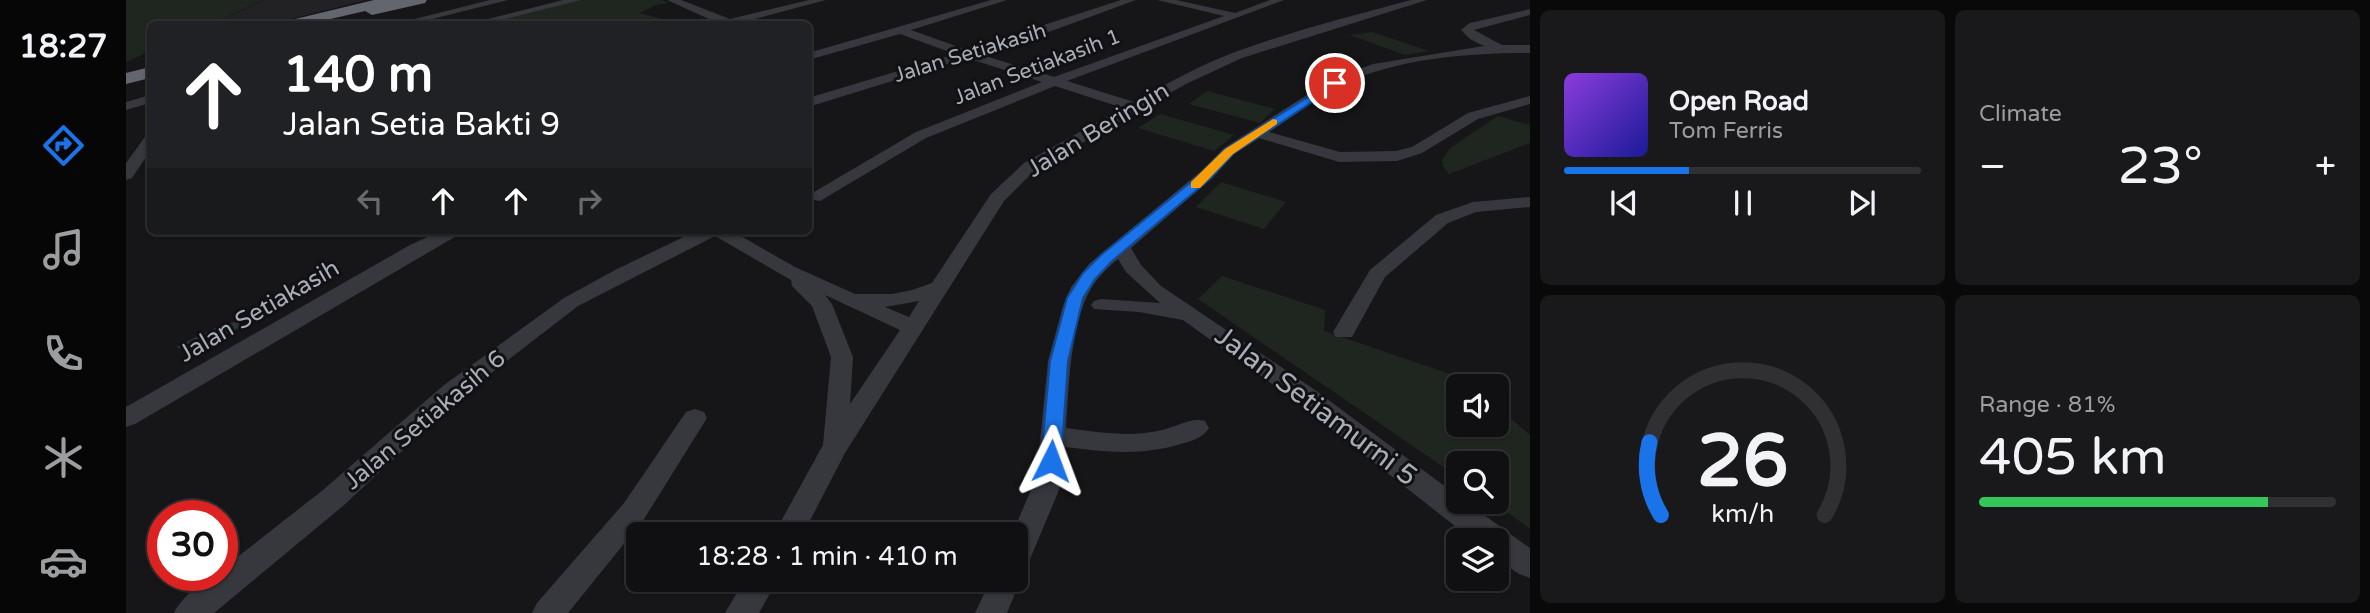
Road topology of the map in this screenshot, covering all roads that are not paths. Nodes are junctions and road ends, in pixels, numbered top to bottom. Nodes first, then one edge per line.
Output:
1 (385, 0) edge
2 (392, 0) edge
3 (420, 0) edge
4 (503, 0) edge
5 (576, 0) edge
6 (671, 0) edge
7 (773, 0) edge
8 (821, 0) edge
9 (1002, 0) edge
10 (1130, 0) edge
11 (1162, 0) edge
12 (1279, 0) edge
13 (1422, 0) edge
14 (368, 5) junction
15 (794, 7) junction
16 (1530, 12) edge
17 (1233, 15) junction
18 (304, 21) edge
19 (333, 21) edge
20 (413, 21) edge
21 (486, 21) edge
22 (721, 21) edge
23 (740, 21) edge
24 (898, 29) junction
25 (1499, 49) junction
26 (1530, 49) edge
27 (964, 53) junction
28 (812, 56) edge
29 (147, 62) edge
30 (126, 68) edge
31 (147, 73) edge
32 (126, 79) edge
33 (1057, 82) junction
34 (147, 100) edge
35 (812, 102) edge
36 (1528, 102) edge
37 (126, 106) edge
38 (1135, 107) junction
39 (1256, 133) junction
40 (147, 144) edge
41 (126, 175) edge
42 (820, 196) dead end
43 (1530, 202) edge
44 (447, 235) edge
45 (703, 235) edge
46 (726, 235) edge
47 (1121, 246) junction
48 (788, 271) junction
49 (941, 285) junction
50 (1154, 289) junction
51 (833, 291) junction
52 (1101, 305) junction
53 (1203, 321) junction
54 (912, 327) junction
55 (1344, 332) dead end
56 (1066, 334) junction
57 (126, 418) edge
58 (695, 418) dead end
59 (1196, 428) dead end
60 (1053, 436) junction
61 (835, 448) junction
62 (795, 522) edge
63 (1479, 528) edge
64 (1028, 529) edge
65 (1509, 550) edge
66 (1530, 565) edge
67 (755, 592) edge
68 (1000, 592) edge
69 (191, 613) edge
70 (548, 613) edge
71 (741, 613) edge
72 (991, 613) edge

1 - 14 highway
2 - 14 highway
3 - 19 highway
4 - 20 street
5 - 21 street
6 - 22 street
7 - 15 street
8 - 15 street
9 - 24 street
10 - 27 street, Jalan Setiakasih
11 - 17 street
12 - 17 street, Jalan Setiakasih 1
13 - 38 street, Jalan Beringin
14 - 18 highway
15 - 23 street
16 - 25 street
17 - 33 street, Jalan Setiakasih 1
24 - 27 street
24 - 28 street
25 - 26 street
25 - 39 street
27 - 33 street
27 - 35 street, Jalan Setiakasih
29 - 30 highway
31 - 32 highway
33 - 38 street
33 - 42 street, Jalan Setiakasih 1
34 - 37 street
36 - 39 street
38 - 49 street, Jalan Beringin
39 - 47 street
40 - 41 street
43 - 55 street
44 - 57 street, Jalan Setiakasih
45 - 69 street, Jalan Setiakasih 6
46 - 48 street
47 - 50 street, Jalan Setiamurni 5
47 - 56 street
48 - 51 street
48 - 61 street
49 - 51 street
49 - 54 street, Jalan Beringin
50 - 52 street
50 - 53 street, Jalan Setiamurni 5
51 - 54 street
52 - 53 street, Jalan Setiamurni 5
52 - 56 street
53 - 63 street, Jalan Setiamurni 5
54 - 61 street, Jalan Beringin
56 - 60 street
58 - 70 street
59 - 60 street
60 - 64 street
61 - 62 street, Jalan Beringin
65 - 66 street, Jalan Setiamurni 5
67 - 71 street
68 - 72 street

